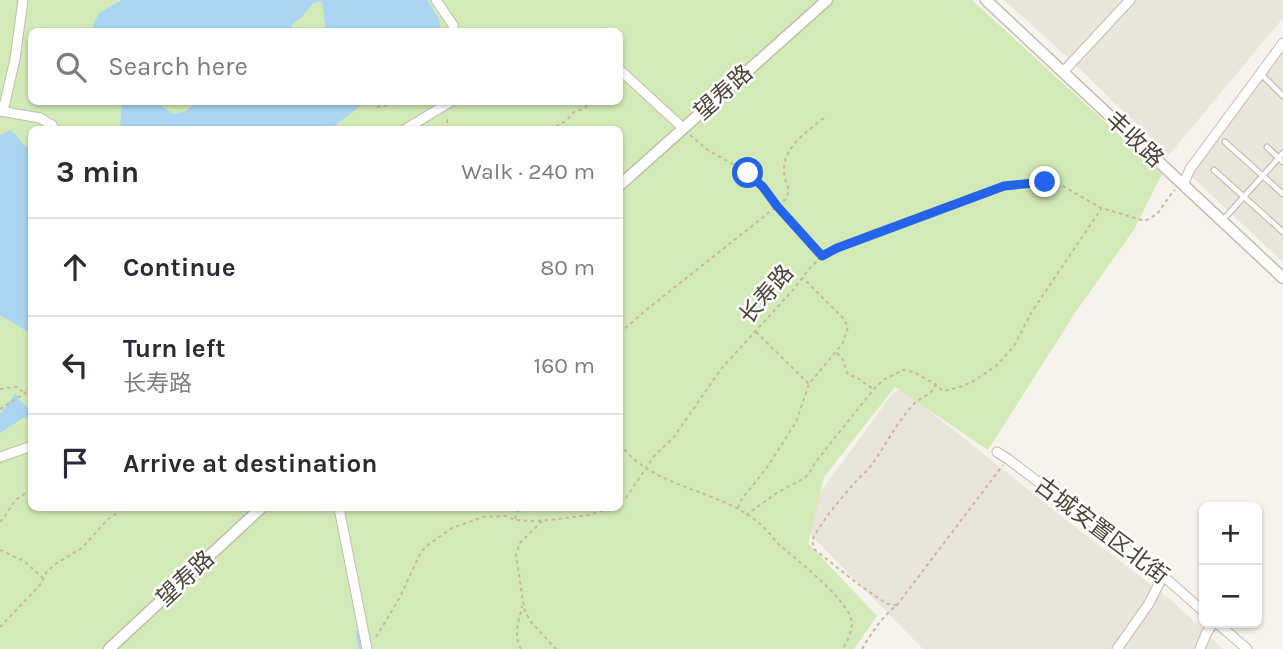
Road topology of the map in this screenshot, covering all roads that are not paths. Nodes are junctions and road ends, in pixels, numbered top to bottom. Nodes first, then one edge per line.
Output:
1 (23, 0) edge
2 (436, 0) edge
3 (827, 0) edge
4 (986, 0) edge
5 (1130, 0) edge
6 (453, 28) edge
7 (1283, 43) edge
8 (1064, 71) junction
9 (623, 72) edge
10 (1261, 73) junction
11 (1283, 96) edge
12 (443, 105) edge
13 (2, 111) edge
14 (53, 126) edge
15 (410, 126) edge
16 (683, 128) junction
17 (1225, 142) dead end
18 (1267, 147) dead end
19 (1283, 153) edge
20 (1283, 162) edge
21 (1214, 170) dead end
22 (623, 182) edge
23 (1183, 185) junction
24 (1283, 194) edge
25 (1222, 221) junction
26 (1283, 232) edge
27 (1283, 278) edge
28 (28, 447) edge
29 (997, 452) dead end
30 (0, 457) edge
31 (258, 511) edge
32 (340, 511) edge
33 (1163, 576) junction
34 (1199, 608) edge
35 (1211, 628) edge
36 (1221, 628) edge
37 (366, 646) edge
38 (109, 649) edge
39 (1117, 649) edge
40 (1200, 649) edge
41 (1247, 649) edge

1 - 13 street
2 - 6 street
3 - 16 street, 望寿路
4 - 8 street, 丰收路
5 - 8 street
7 - 10 street
8 - 23 street, 丰收路
9 - 16 street
10 - 11 lane
10 - 23 street
12 - 15 street
13 - 14 street
16 - 22 street, 望寿路
17 - 24 lane
18 - 20 lane
19 - 25 lane
21 - 26 lane
23 - 25 street, 丰收路
25 - 27 street, 丰收路
28 - 30 street
29 - 33 street, 古城安置区北街
31 - 38 street, 望寿路
32 - 37 street
33 - 34 street, 古城安置区北街
33 - 39 street
35 - 40 street
36 - 41 street

